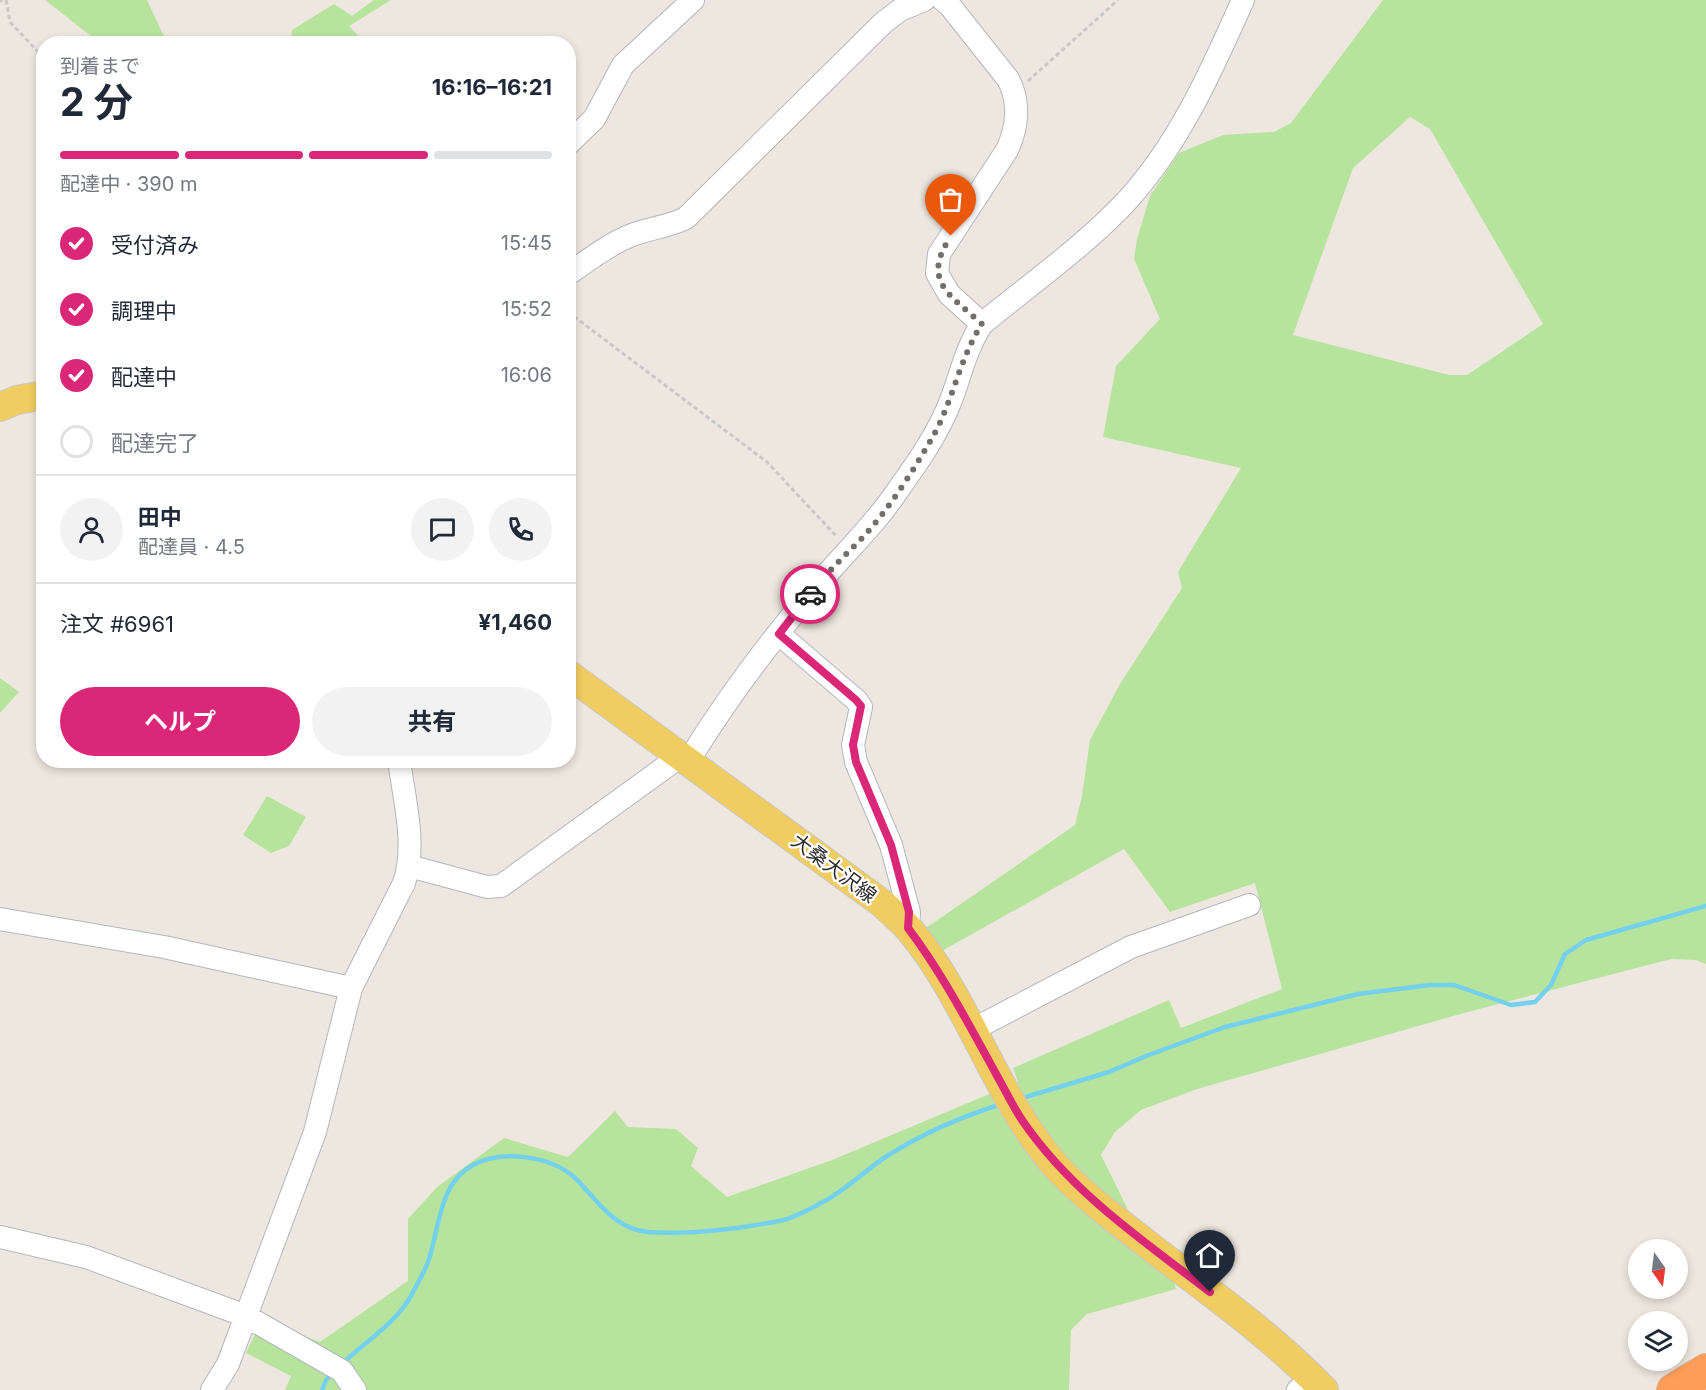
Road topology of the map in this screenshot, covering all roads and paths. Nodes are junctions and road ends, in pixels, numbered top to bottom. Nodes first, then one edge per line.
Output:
1 (693, 0) edge
2 (924, 0) edge
3 (943, 0) edge
4 (1118, 0) edge
5 (1243, 0) edge
6 (3, 1) edge
7 (36, 50) edge
8 (1015, 92) junction
9 (576, 136) edge
10 (576, 269) edge
11 (576, 318) edge
12 (982, 324) junction
13 (36, 396) edge
14 (0, 407) edge
15 (848, 550) junction
16 (779, 634) junction
17 (576, 680) edge
18 (686, 758) junction
19 (400, 768) edge
20 (409, 866) junction
21 (1249, 905) dead end
22 (0, 919) edge
23 (908, 928) junction
24 (351, 988) junction
25 (972, 1030) junction
26 (0, 1237) edge
27 (246, 1316) junction
28 (1706, 1370) edge
29 (1312, 1386) edge
30 (212, 1390) edge
31 (355, 1390) edge
32 (1673, 1390) edge

1 - 9 street
2 - 10 street
3 - 8 street
4 - 8 path
5 - 12 street
6 - 7 path
8 - 12 street
11 - 15 path
12 - 15 street
13 - 14 main road
15 - 16 street
16 - 18 street
16 - 23 street
17 - 18 main road, 大桑大沢線
18 - 20 street
18 - 23 main road, 大桑大沢線
19 - 20 street
20 - 24 street
21 - 25 street
22 - 24 street
23 - 25 main road, 大桑大沢線
24 - 27 street
25 - 29 main road, 大桑大沢線
26 - 27 street
27 - 30 street
27 - 31 street
28 - 32 highway

